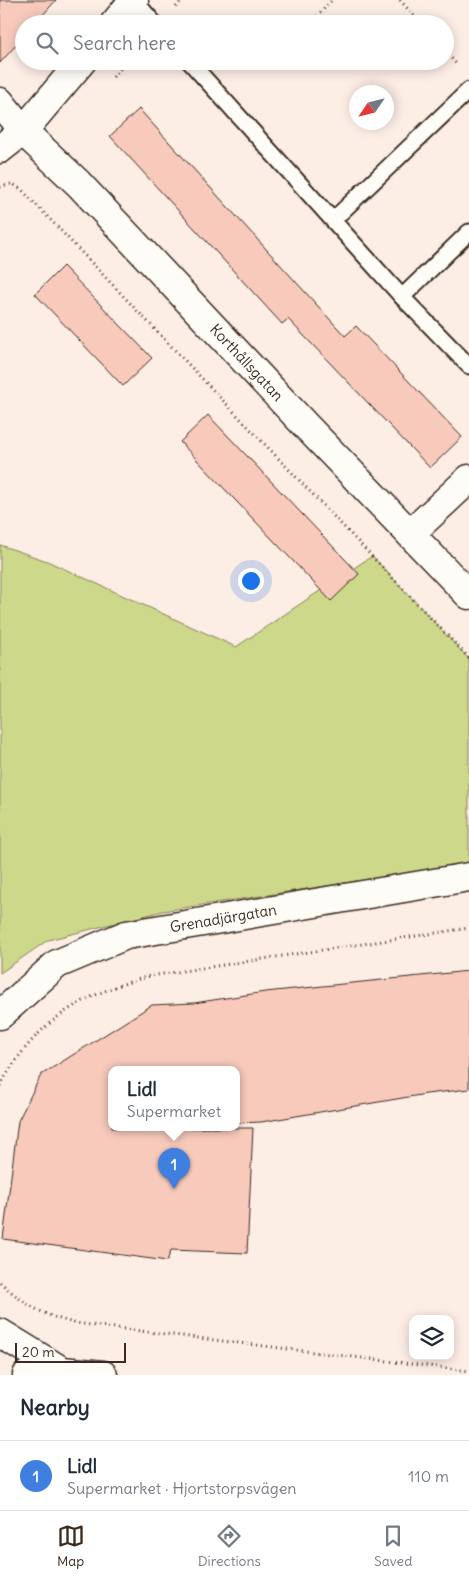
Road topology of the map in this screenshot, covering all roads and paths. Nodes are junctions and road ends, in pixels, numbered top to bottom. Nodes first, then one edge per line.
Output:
1 (134, 0) edge
2 (332, 0) edge
3 (400, 0) edge
4 (122, 15) edge
5 (147, 15) edge
6 (318, 15) edge
7 (413, 15) edge
8 (74, 70) edge
9 (197, 70) edge
10 (469, 90) edge
11 (0, 102) edge
12 (23, 131) junction
13 (0, 149) edge
14 (0, 187) edge
15 (332, 220) junction
16 (469, 232) edge
17 (402, 297) junction
18 (469, 366) edge
19 (469, 479) edge
20 (410, 534) junction
21 (469, 595) edge
22 (469, 658) edge
23 (469, 877) edge
24 (469, 928) edge
25 (0, 1015) edge
26 (0, 1086) edge
27 (0, 1282) edge
28 (0, 1334) edge
29 (62, 1371) junction
30 (469, 1371) edge
31 (27, 1375) edge
32 (103, 1375) edge

1 - 4 street
1 - 5 lane
2 - 6 path
3 - 7 path
8 - 12 street
9 - 15 lane
10 - 15 lane
11 - 12 street, Korthållsgatan
12 - 13 street
12 - 20 street, Korthållsgatan
14 - 22 path
15 - 17 lane
16 - 17 lane
17 - 18 lane
19 - 20 street
20 - 21 street, Korthållsgatan
23 - 25 street, Grenadjärgatan
24 - 26 path
27 - 30 path
28 - 29 street
29 - 31 street
29 - 32 street

